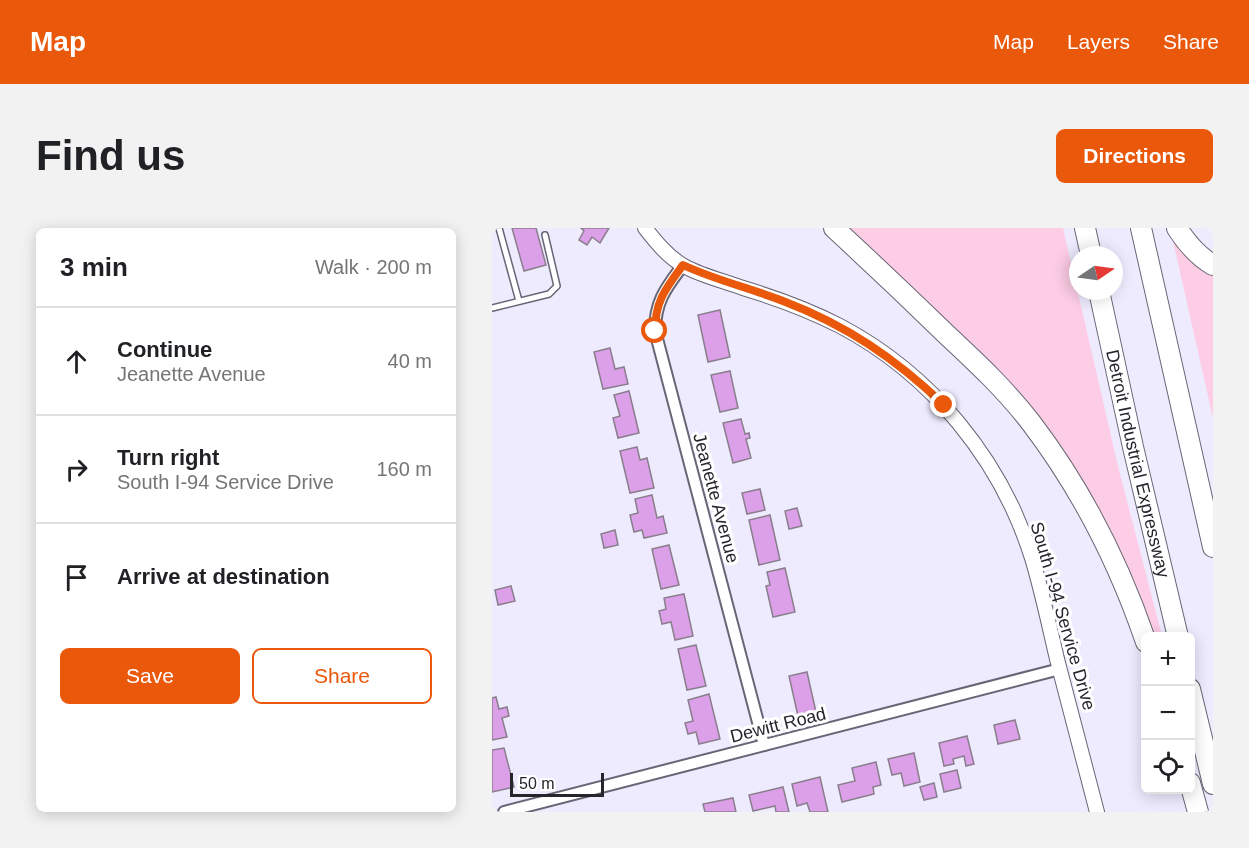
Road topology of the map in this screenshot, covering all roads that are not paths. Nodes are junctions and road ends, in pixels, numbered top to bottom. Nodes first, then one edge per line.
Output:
1 (499, 228) edge
2 (645, 228) edge
3 (834, 228) edge
4 (1085, 228) edge
5 (1141, 228) edge
6 (1155, 228) edge
7 (1177, 228) edge
8 (544, 236) dead end
9 (1089, 246) edge
10 (683, 265) junction
11 (1213, 265) edge
12 (1101, 300) edge
13 (519, 301) junction
14 (492, 308) edge
15 (1213, 485) edge
16 (1213, 547) edge
17 (1142, 632) edge
18 (1177, 632) edge
19 (1060, 669) junction
20 (1195, 706) edge
21 (764, 745) junction
22 (1213, 784) edge
23 (1194, 794) edge
24 (504, 812) edge
25 (1097, 812) edge
26 (1198, 812) edge

1 - 13 lane
2 - 10 street, South I-94 Service Drive
3 - 17 highway
4 - 9 highway
5 - 16 highway
6 - 15 highway
7 - 11 highway
8 - 13 lane
10 - 19 street, South I-94 Service Drive
10 - 21 street, Jeanette Avenue
12 - 18 highway, Detroit Industrial Expressway
13 - 14 lane
19 - 21 street, Dewitt Road
19 - 25 street, South I-94 Service Drive
20 - 22 highway
21 - 24 street, Dewitt Road
23 - 26 highway

